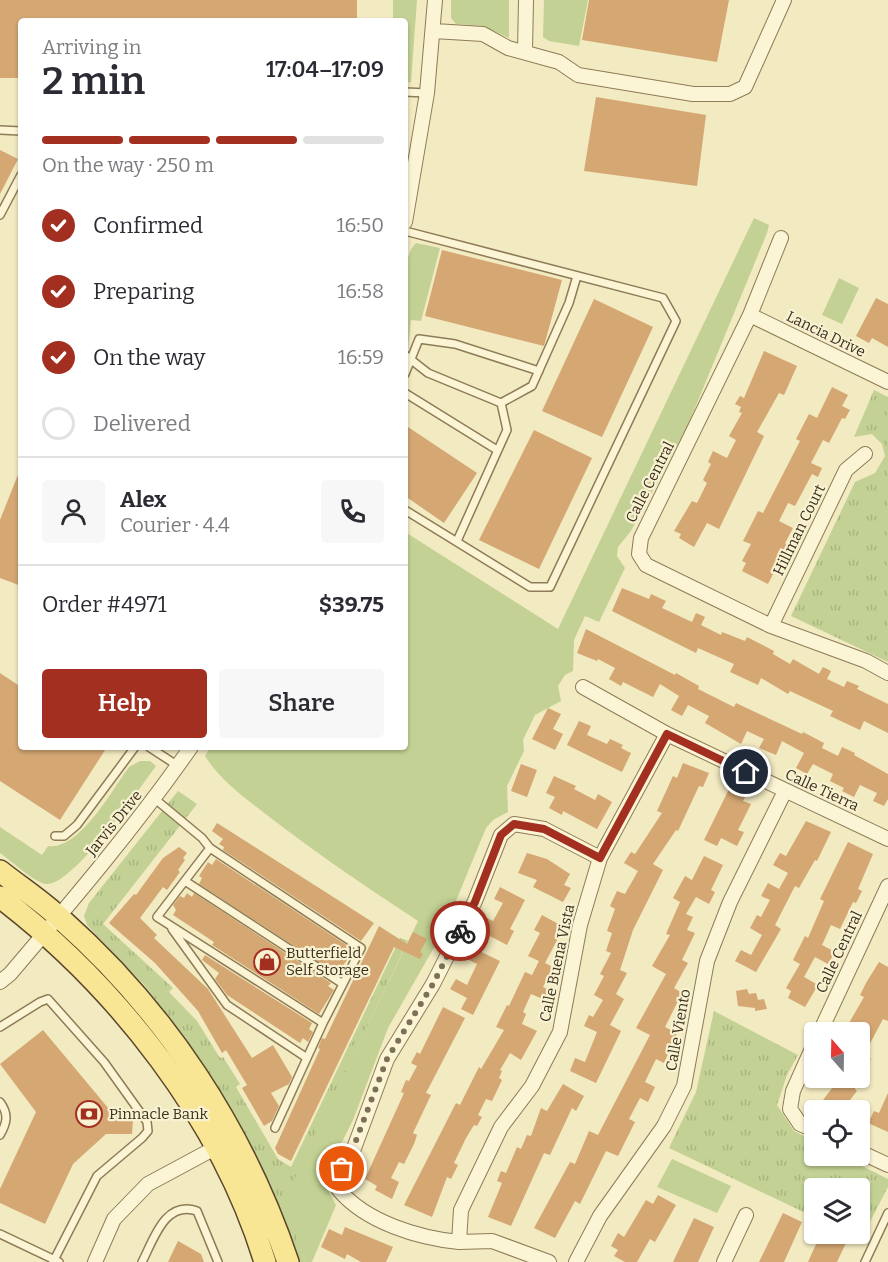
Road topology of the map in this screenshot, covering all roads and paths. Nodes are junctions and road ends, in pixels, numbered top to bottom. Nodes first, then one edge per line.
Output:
1 (435, 0) edge
2 (526, 0) edge
3 (783, 0) edge
4 (434, 31) junction
5 (525, 51) junction
6 (408, 92) edge
7 (427, 93) junction
8 (0, 130) edge
9 (18, 131) edge
10 (18, 181) edge
11 (408, 204) edge
12 (0, 215) edge
13 (408, 232) edge
14 (781, 238) dead end
15 (577, 276) junction
16 (750, 315) junction
17 (408, 356) edge
18 (408, 360) edge
19 (538, 371) junction
20 (888, 382) edge
21 (408, 395) edge
22 (501, 403) junction
23 (497, 450) junction
24 (865, 454) dead end
25 (408, 512) edge
26 (457, 541) junction
27 (771, 626) junction
28 (888, 673) edge
29 (583, 687) dead end
30 (667, 734) junction
31 (133, 750) edge
32 (154, 750) edge
33 (189, 750) edge
34 (178, 766) junction
35 (785, 791) junction
36 (155, 799) junction
37 (55, 836) dead end
38 (888, 839) edge
39 (210, 849) junction
40 (600, 858) junction
41 (0, 871) edge
42 (185, 882) junction
43 (888, 886) edge
44 (0, 897) edge
45 (59, 917) junction
46 (168, 924) junction
47 (44, 934) junction
48 (0, 982) edge
49 (343, 984) junction
50 (825, 1022) edge
51 (323, 1023) junction
52 (0, 1027) edge
53 (307, 1058) junction
54 (804, 1066) edge
55 (0, 1102) edge
56 (804, 1126) edge
57 (275, 1128) dead end
58 (0, 1135) edge
59 (214, 1148) junction
60 (870, 1157) edge
61 (888, 1165) edge
62 (888, 1213) edge
63 (746, 1215) dead end
64 (0, 1234) edge
65 (459, 1242) junction
66 (56, 1261) edge
67 (95, 1262) edge
68 (142, 1262) edge
69 (218, 1262) edge
70 (265, 1262) edge
71 (288, 1262) edge
72 (549, 1262) edge
73 (576, 1262) edge
74 (724, 1262) edge
75 (865, 1262) edge

1 - 4 street
2 - 5 street
3 - 5 street
4 - 5 street
4 - 7 street
6 - 7 lane
7 - 11 street
8 - 9 lane
10 - 12 lane
13 - 15 lane
14 - 16 street, Calle Central
15 - 19 lane
15 - 26 lane
16 - 20 street, Lancia Drive
16 - 27 street, Calle Central
17 - 19 lane
18 - 22 lane
19 - 22 lane
21 - 23 lane
22 - 23 lane
23 - 26 lane
24 - 27 street, Hillman Court
25 - 26 lane
27 - 28 street, Calle Central
29 - 30 street, Calle Tierra
30 - 35 street, Calle Tierra
30 - 40 street, Calle Buena Vista
31 - 37 lane
32 - 34 lane
33 - 34 street, Jarvis Drive
34 - 36 street, Jarvis Drive
35 - 38 street, Calle Tierra
35 - 73 street, Calle Viento
36 - 39 lane
36 - 45 street, Jarvis Drive
39 - 42 lane
39 - 49 lane
40 - 65 street, Calle Buena Vista
40 - 65 street
41 - 45 main road
42 - 46 lane
42 - 49 lane
43 - 50 street, Calle Central
44 - 47 main road
45 - 47 street, Jarvis Drive
45 - 71 main road
46 - 51 lane
46 - 53 lane
47 - 48 street, Jarvis Drive
47 - 59 main road
49 - 51 lane
51 - 53 lane
52 - 66 lane
53 - 57 lane
54 - 56 street
55 - 58 lane
59 - 67 street
59 - 70 main road
60 - 61 street
62 - 75 lane
63 - 74 street
64 - 66 lane
65 - 72 street
68 - 69 lane

